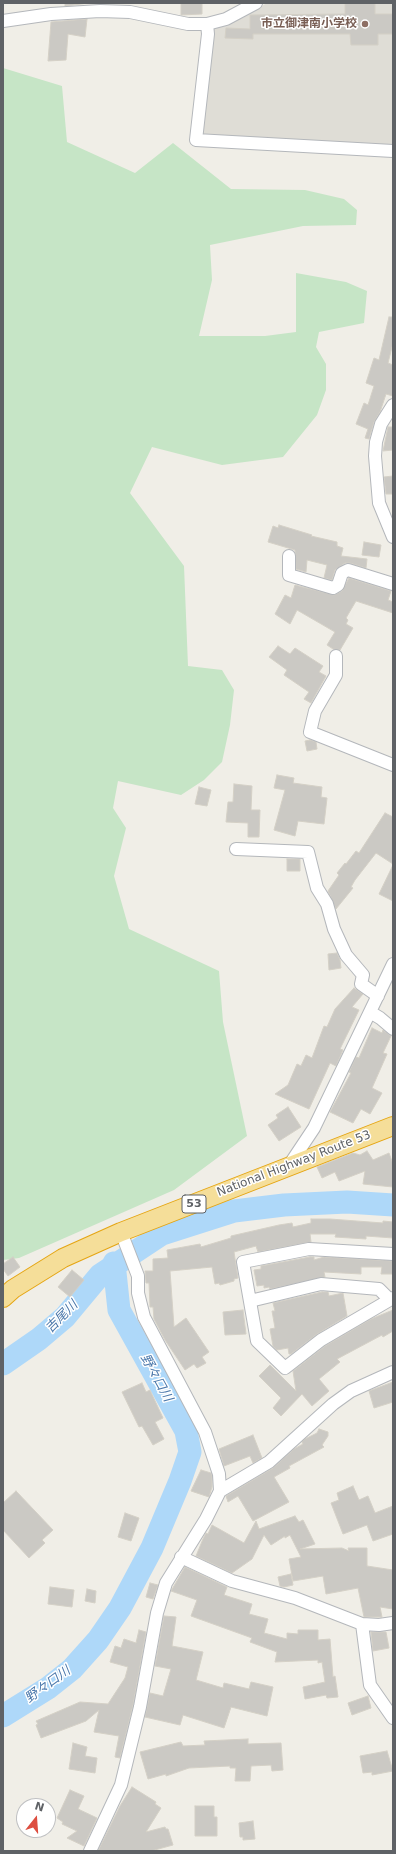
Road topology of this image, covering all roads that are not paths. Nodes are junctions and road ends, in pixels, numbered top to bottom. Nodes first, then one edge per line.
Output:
1 (256, 3) edge
2 (3, 21) edge
3 (207, 24) junction
4 (393, 151) edge
5 (393, 405) edge
6 (393, 537) edge
7 (290, 556) dead end
8 (393, 584) edge
9 (336, 656) dead end
10 (393, 765) edge
11 (236, 849) dead end
12 (393, 964) edge
13 (378, 996) junction
14 (370, 1012) junction
15 (393, 1029) edge
16 (393, 1126) edge
17 (288, 1167) junction
18 (124, 1239) junction
19 (393, 1254) edge
20 (3, 1298) edge
21 (392, 1299) edge
22 (250, 1301) junction
23 (393, 1372) edge
24 (220, 1491) junction
25 (181, 1557) junction
26 (393, 1623) edge
27 (362, 1624) junction
28 (393, 1718) edge
29 (90, 1851) edge

1 - 3 street
2 - 3 street
3 - 4 street
5 - 6 street
7 - 8 street
9 - 10 street
11 - 13 street
12 - 13 street
13 - 14 street
14 - 15 street
14 - 17 street
16 - 17 highway, National Highway Route 53 / 53
17 - 18 highway, National Highway Route 53 / 53
18 - 20 highway, National Highway Route 53 / 53
18 - 24 street
19 - 22 street
21 - 22 street
21 - 22 street
23 - 24 street
24 - 25 street
25 - 27 street
25 - 29 street
26 - 27 street
27 - 28 street

